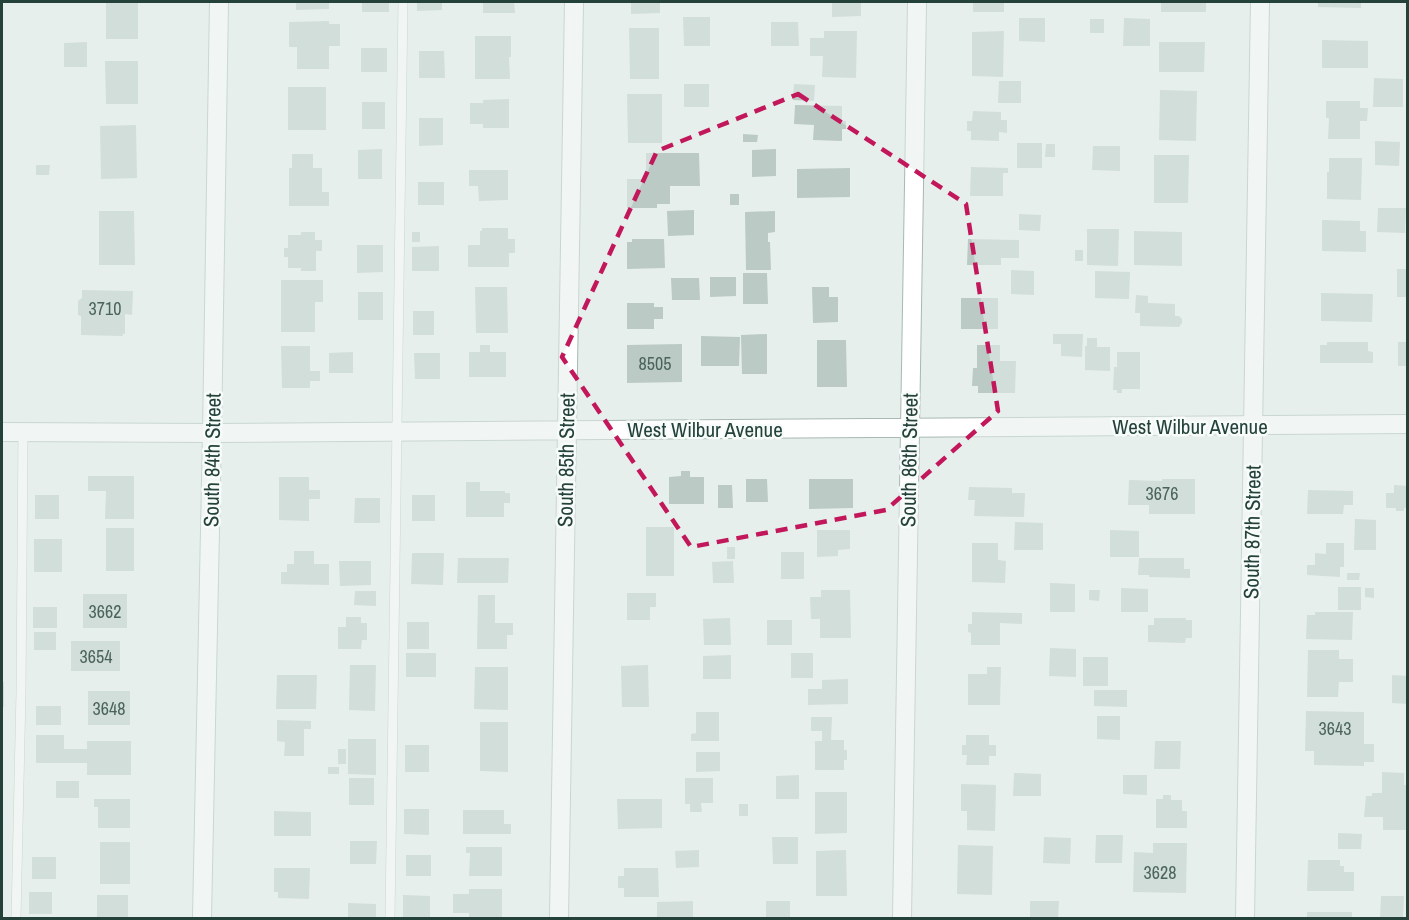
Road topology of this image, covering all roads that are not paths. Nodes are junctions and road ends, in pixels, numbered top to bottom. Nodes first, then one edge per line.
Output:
1 (219, 2) edge
2 (403, 2) edge
3 (574, 2) edge
4 (917, 2) edge
5 (1260, 2) edge
6 (1407, 424) edge
7 (1254, 425) junction
8 (909, 428) junction
9 (566, 430) junction
10 (397, 431) junction
11 (2, 432) edge
12 (23, 432) junction
13 (212, 433) junction
14 (16, 918) edge
15 (202, 918) edge
16 (390, 918) edge
17 (559, 918) edge
18 (902, 918) edge
19 (1245, 918) edge

1 - 13 street, South 84th Street
2 - 10 lane
3 - 9 street, South 85th Street
4 - 8 street, South 86th Street
5 - 7 street, South 87th Street
6 - 7 street, West Wilbur Avenue
7 - 8 street, West Wilbur Avenue
7 - 19 street, South 87th Street
8 - 9 street, West Wilbur Avenue
8 - 18 street, South 86th Street
9 - 10 street, West Wilbur Avenue
9 - 17 street, South 85th Street
10 - 13 street, West Wilbur Avenue
10 - 16 lane
11 - 12 street, West Wilbur Avenue
12 - 13 street, West Wilbur Avenue
12 - 14 lane
13 - 15 street, South 84th Street

